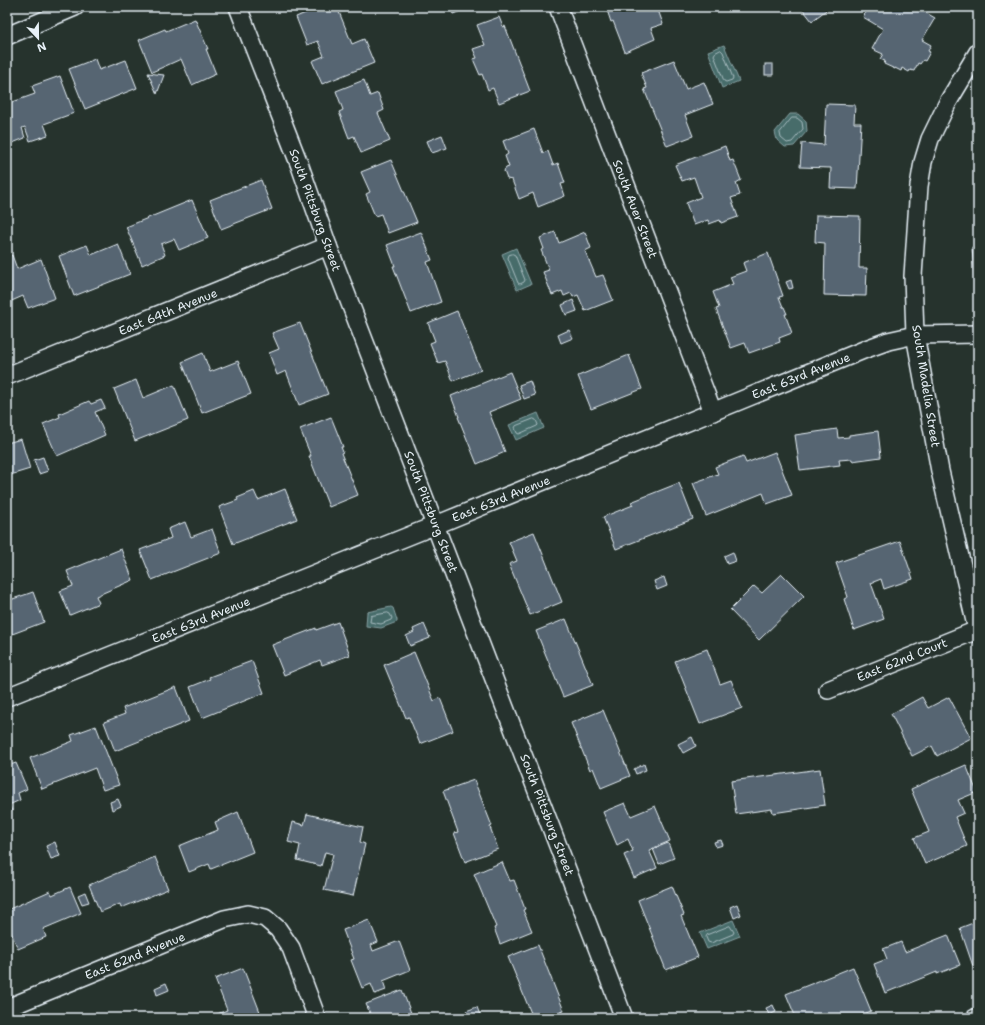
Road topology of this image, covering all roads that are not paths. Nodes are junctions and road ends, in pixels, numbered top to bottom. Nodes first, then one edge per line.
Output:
1 (75, 7) edge
2 (238, 7) edge
3 (558, 7) edge
4 (7, 36) edge
5 (978, 52) edge
6 (328, 246) junction
7 (978, 334) edge
8 (915, 335) junction
9 (7, 376) edge
10 (713, 412) junction
11 (436, 525) junction
12 (977, 632) edge
13 (828, 690) dead end
14 (7, 697) edge
15 (7, 1008) edge
16 (978, 1017) edge
17 (317, 1018) edge
18 (624, 1018) edge
19 (975, 1018) edge

1 - 4 street
2 - 6 street, South Pittsburg Street
3 - 10 street, South Auer Street
5 - 8 street, South Madelia Street
6 - 9 street, East 64th Avenue
6 - 11 street, South Pittsburg Street
7 - 8 street, East 63rd Avenue
8 - 10 street, East 63rd Avenue
8 - 12 street, South Madelia Street
10 - 11 street, East 63rd Avenue
11 - 14 street, East 63rd Avenue
11 - 18 street, South Pittsburg Street
12 - 13 street, East 62nd Court
15 - 17 street, East 62nd Avenue
16 - 19 street

